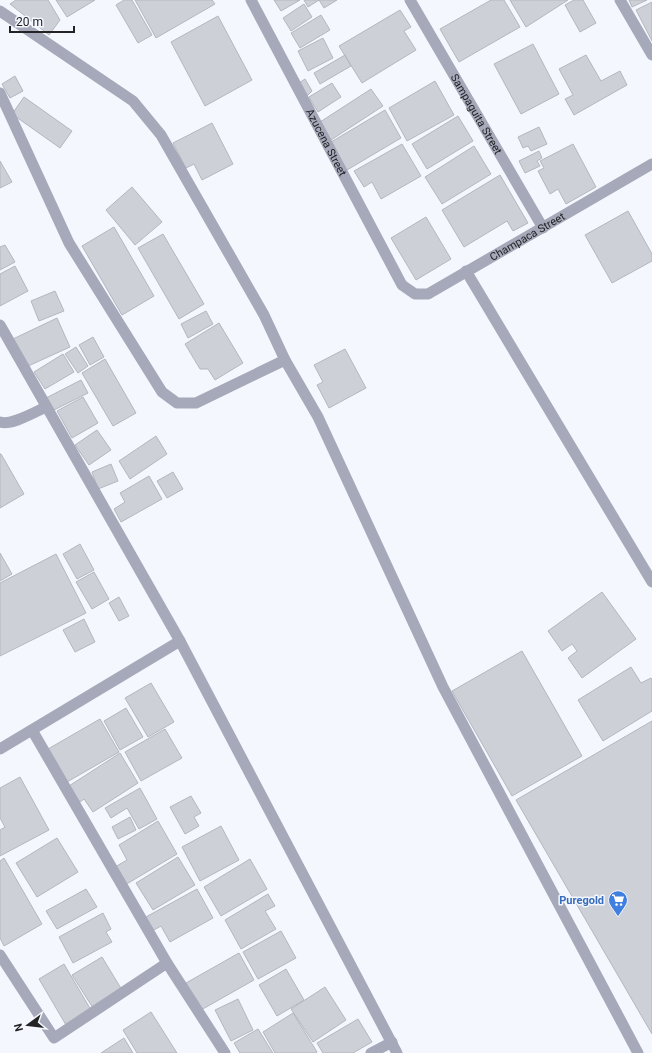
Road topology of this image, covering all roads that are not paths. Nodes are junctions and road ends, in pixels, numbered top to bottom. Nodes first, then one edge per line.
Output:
1 (251, 0) edge
2 (410, 0) edge
3 (620, 0) edge
4 (1, 16) edge
5 (652, 55) edge
6 (0, 93) edge
7 (652, 164) edge
8 (543, 228) junction
9 (466, 271) junction
10 (402, 285) joint
11 (0, 326) edge
12 (285, 360) junction
13 (46, 407) junction
14 (0, 422) edge
15 (652, 582) edge
16 (180, 641) junction
17 (32, 730) junction
18 (0, 749) edge
19 (0, 955) edge
20 (167, 963) junction
21 (392, 1042) junction
22 (225, 1053) edge
23 (371, 1053) edge
24 (397, 1053) edge
25 (638, 1053) edge

1 - 10 street, Azucena Street
2 - 8 street, Sampaguita Street
3 - 5 street
4 - 12 street
6 - 12 street
7 - 8 street, Champaca Street
8 - 9 street, Champaca Street
9 - 10 street, Champaca Street
9 - 15 street
11 - 13 street
12 - 25 street
13 - 14 street
13 - 16 street
16 - 17 street
16 - 21 street
17 - 18 street
17 - 20 street
19 - 20 street
20 - 22 street
21 - 23 street
21 - 24 street

